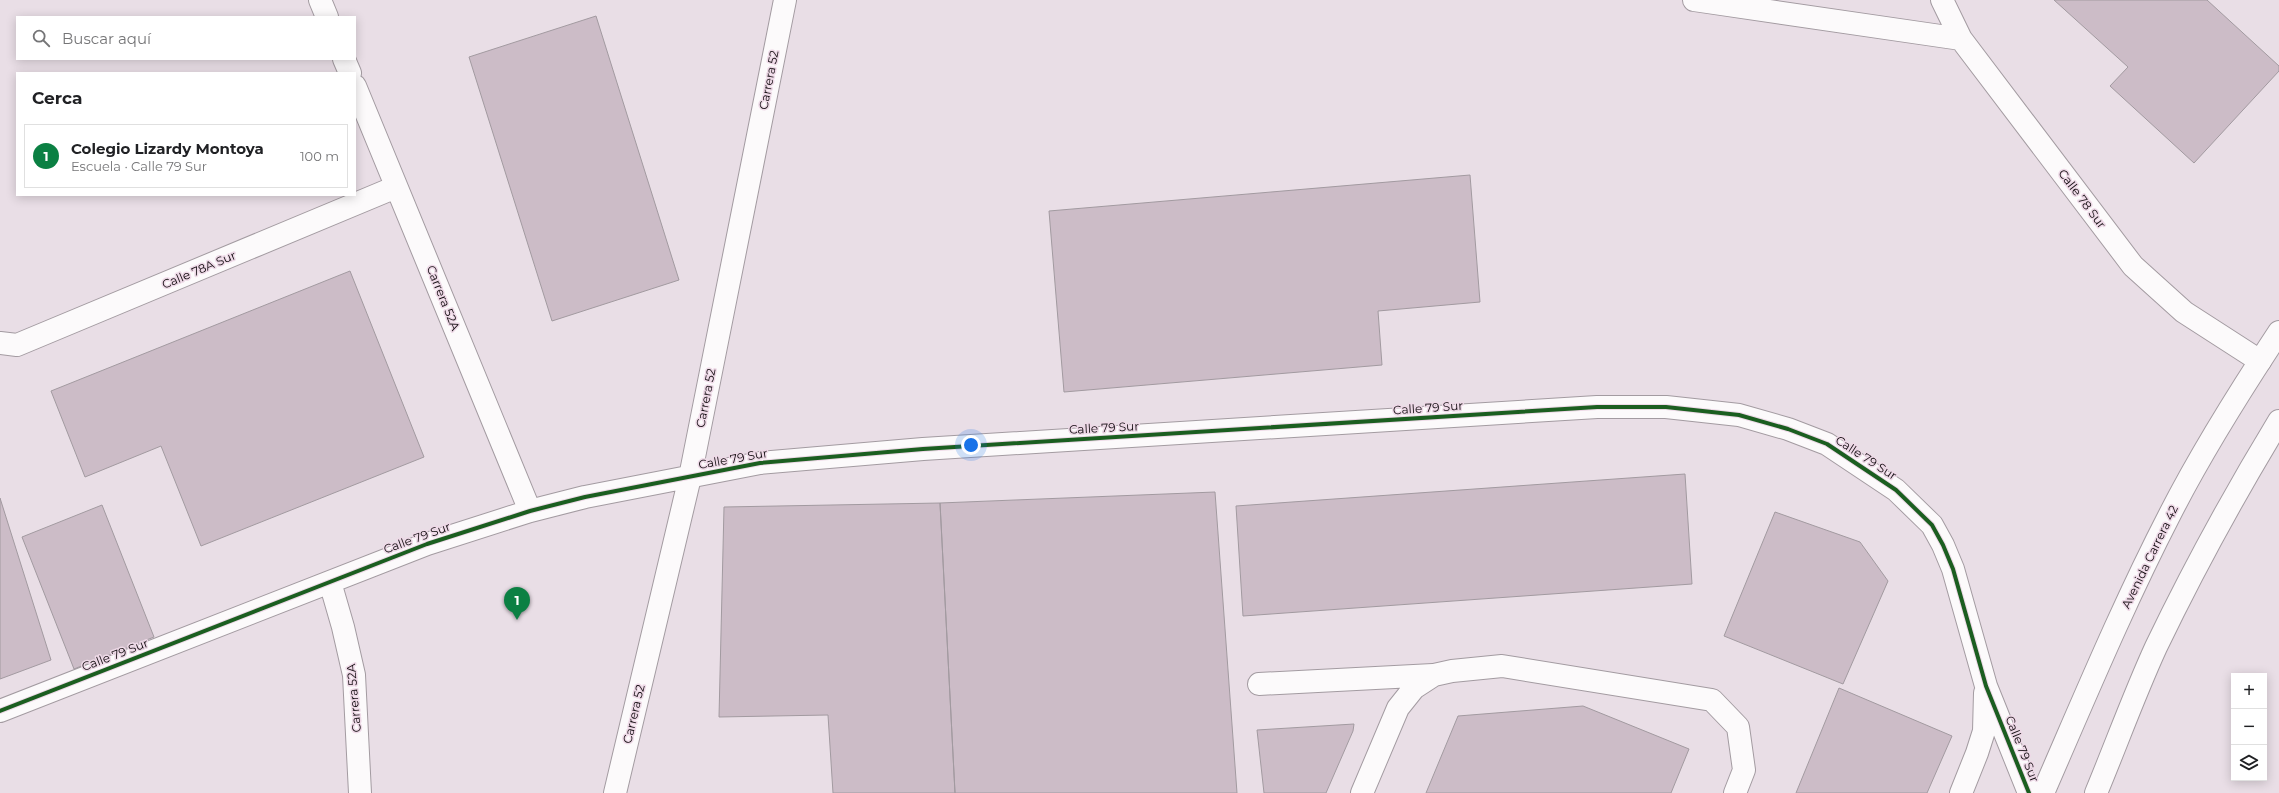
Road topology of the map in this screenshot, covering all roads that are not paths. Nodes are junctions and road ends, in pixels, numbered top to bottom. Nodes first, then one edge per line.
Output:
1 (320, 0) edge
2 (785, 0) edge
3 (1694, 0) edge
4 (1942, 0) edge
5 (326, 16) edge
6 (1961, 39) junction
7 (344, 60) edge
8 (350, 72) edge
9 (356, 88) edge
10 (396, 187) junction
11 (2279, 332) edge
12 (0, 343) edge
13 (2260, 361) junction
14 (2279, 421) edge
15 (690, 477) junction
16 (530, 511) junction
17 (330, 582) junction
18 (1434, 675) junction
19 (1259, 684) dead end
20 (1986, 686) junction
21 (0, 711) edge
22 (360, 793) edge
23 (615, 793) edge
24 (1362, 793) edge
25 (1735, 793) edge
26 (1961, 793) edge
27 (2029, 793) edge
28 (2043, 793) edge
29 (2096, 793) edge

1 - 5 main road
2 - 15 main road, Carrera 52
3 - 6 main road
4 - 6 main road, Calle 78 Sur
6 - 13 main road, Calle 78 Sur
7 - 8 main road
9 - 10 main road, Carrera 52A
10 - 12 main road, Calle 78A Sur
10 - 16 main road, Carrera 52A
11 - 13 main road, Avenida Carrera 42
13 - 28 main road, Avenida Carrera 42
14 - 29 main road
15 - 16 main road, Calle 79 Sur
15 - 20 main road, Calle 79 Sur
15 - 23 main road, Carrera 52
16 - 17 main road, Calle 79 Sur
17 - 21 main road, Calle 79 Sur
17 - 22 main road, Carrera 52A
18 - 19 main road
18 - 24 main road
18 - 25 main road
20 - 26 main road
20 - 27 main road, Calle 79 Sur

